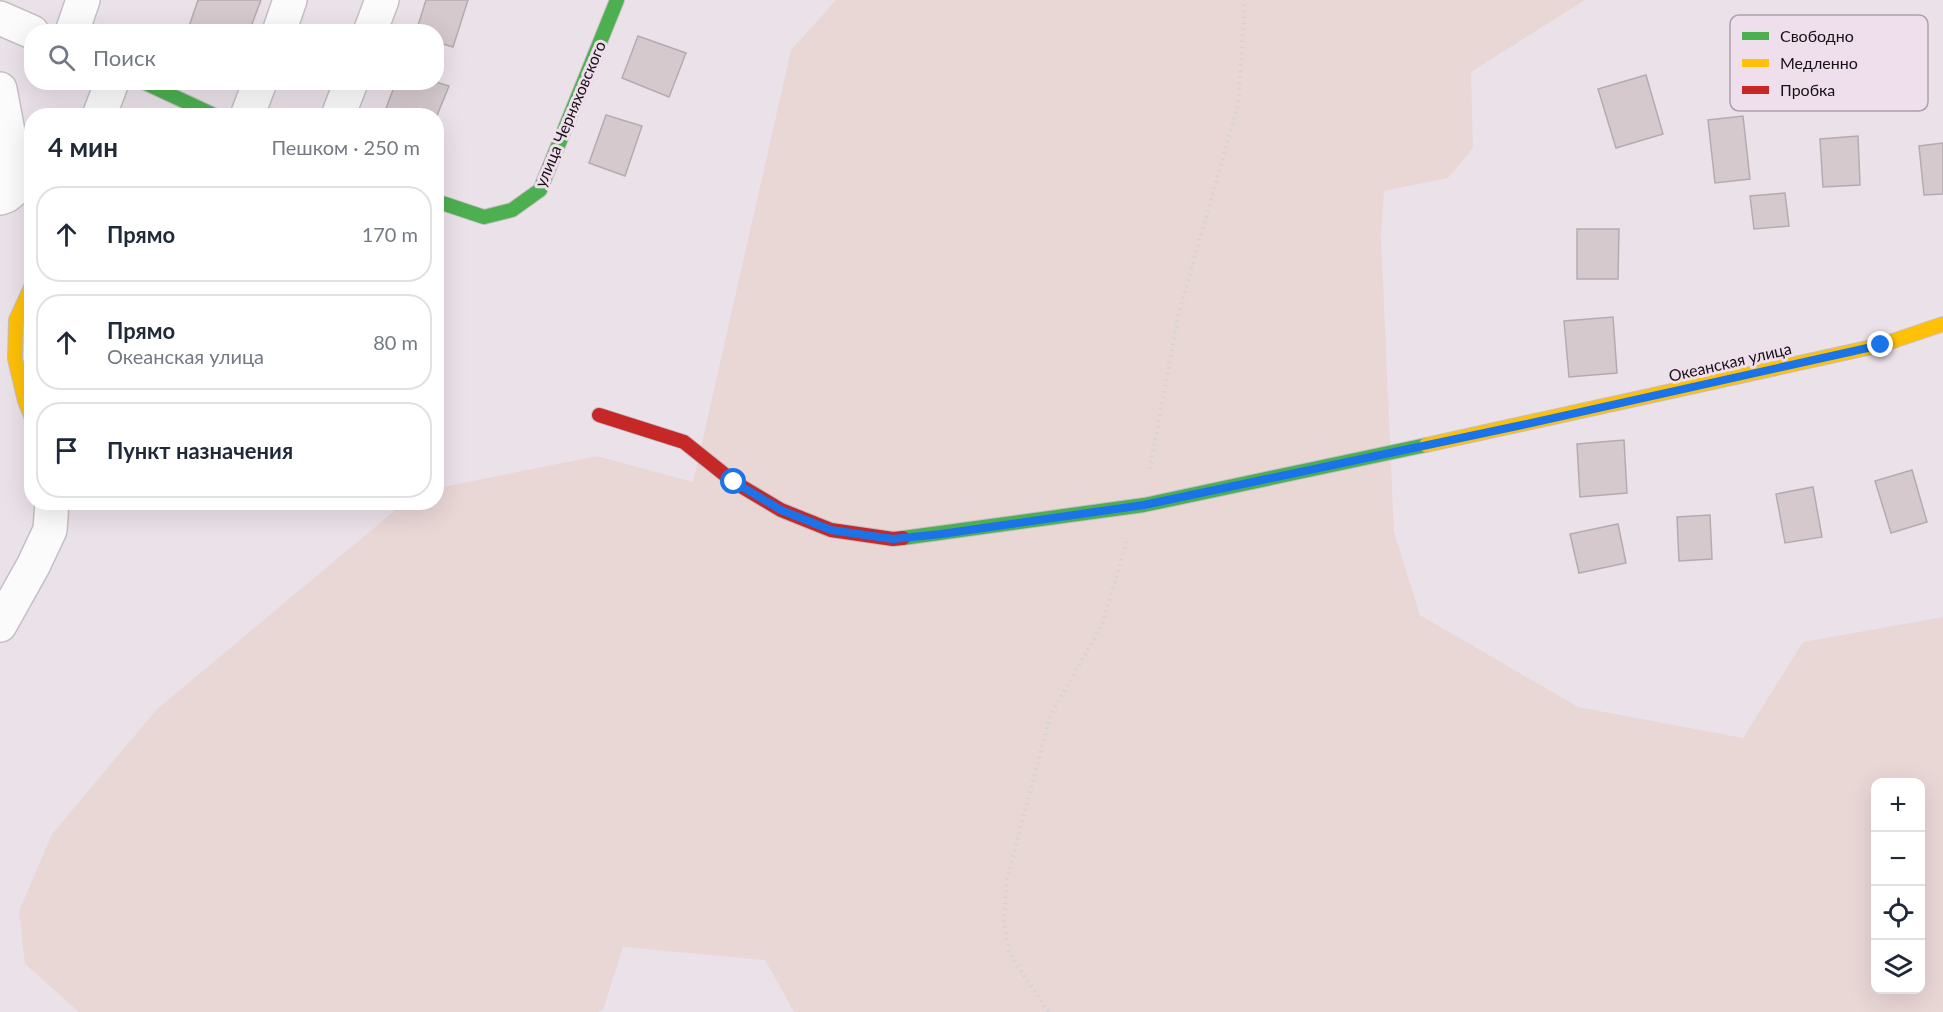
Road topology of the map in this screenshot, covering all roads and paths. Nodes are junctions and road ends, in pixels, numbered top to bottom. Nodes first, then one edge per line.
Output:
1 (83, 0) edge
2 (290, 0) edge
3 (382, 0) edge
4 (616, 0) edge
5 (0, 18) edge
6 (75, 24) edge
7 (282, 24) edge
8 (373, 24) edge
9 (24, 28) edge
10 (0, 89) edge
11 (109, 90) edge
12 (160, 90) edge
13 (257, 90) edge
14 (348, 90) edge
15 (102, 108) edge
16 (199, 108) edge
17 (250, 108) edge
18 (341, 108) edge
19 (0, 198) edge
20 (444, 204) edge
21 (24, 302) edge
22 (1943, 324) edge
23 (24, 397) edge
24 (599, 414) dead end
25 (51, 510) edge
26 (0, 625) edge

1 - 6 street
2 - 7 street
3 - 8 street
4 - 20 street, улица Черняховского
5 - 9 street
10 - 19 street
11 - 15 street
12 - 16 street
13 - 17 street
14 - 18 street
21 - 23 street
22 - 24 street, Океанская улица
25 - 26 street

